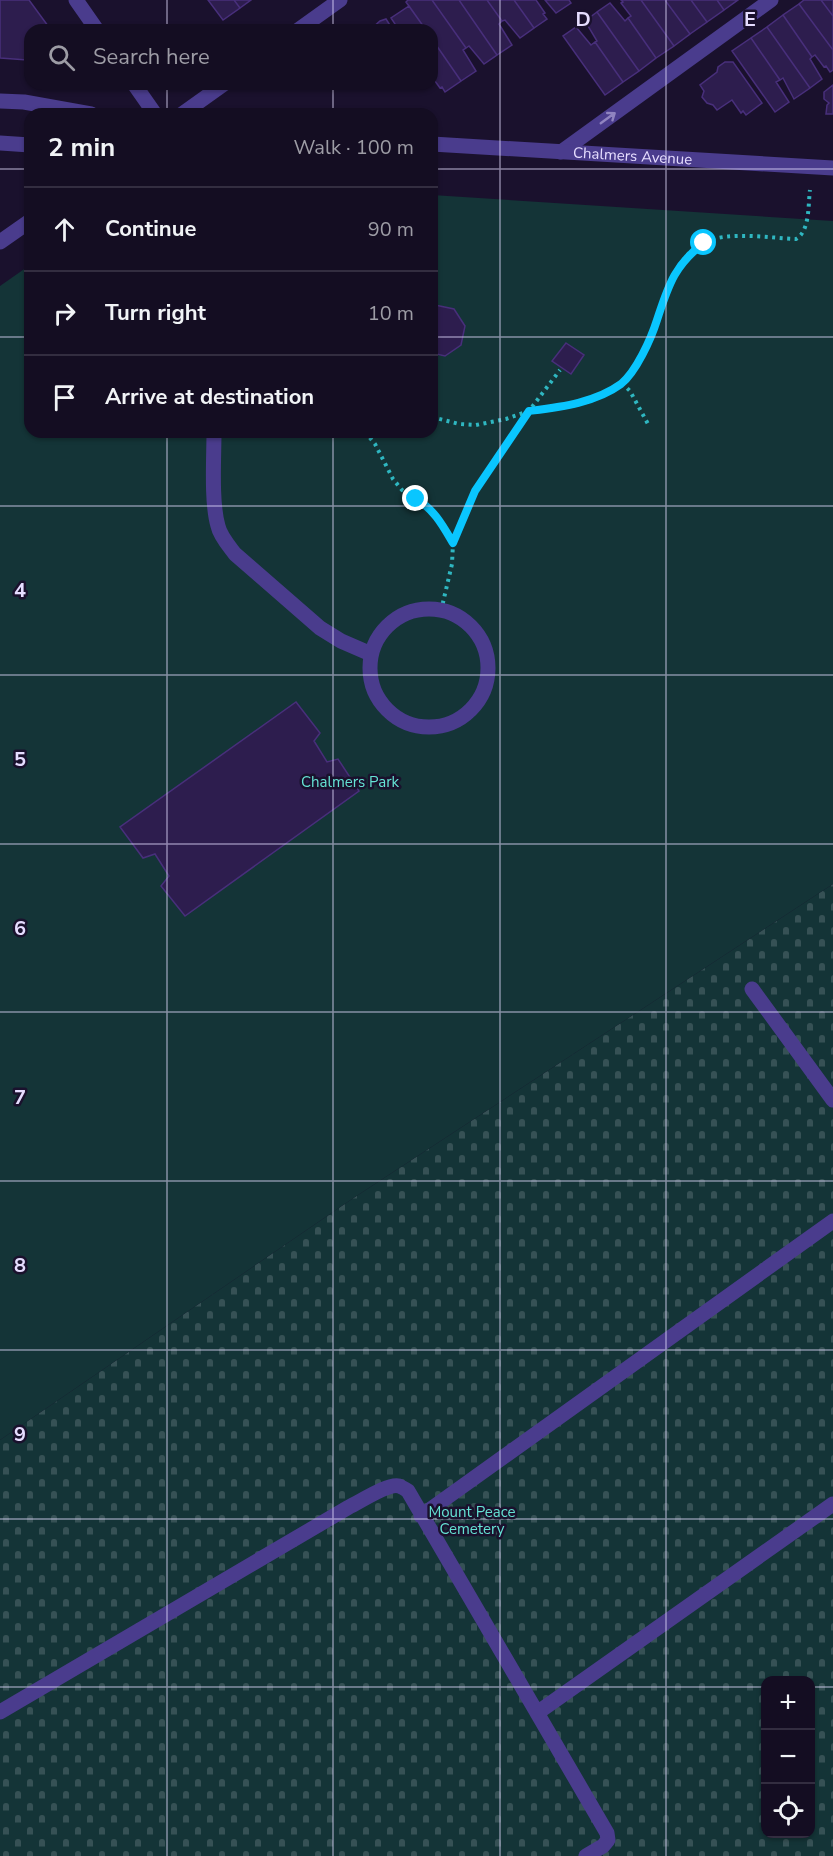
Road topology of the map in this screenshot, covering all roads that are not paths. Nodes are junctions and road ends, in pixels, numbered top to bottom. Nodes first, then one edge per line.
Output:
1 (76, 0) edge
2 (340, 0) edge
3 (771, 0) edge
4 (93, 24) edge
5 (306, 24) edge
6 (138, 90) edge
7 (216, 90) edge
8 (0, 101) edge
9 (58, 108) edge
10 (151, 108) edge
11 (190, 108) edge
12 (0, 143) edge
13 (438, 144) edge
14 (24, 145) edge
15 (561, 152) junction
16 (833, 168) edge
17 (24, 225) edge
18 (0, 243) edge
19 (214, 438) edge
20 (371, 654) junction
21 (752, 989) dead end
22 (833, 1100) edge
23 (833, 1221) edge
24 (833, 1504) edge
25 (421, 1516) junction
26 (0, 1712) edge
27 (537, 1713) junction
28 (586, 1856) edge

1 - 4 street
2 - 5 street
15 -> 3 street
6 - 10 street
7 - 11 street
8 - 9 street
12 - 14 street
13 - 15 street, Chalmers Avenue
15 - 16 street, Chalmers Avenue
17 - 18 street
19 - 20 street
20 - 20 street
21 - 22 street
23 - 25 street
24 - 27 street
25 - 26 street
25 - 27 street
27 - 28 street

